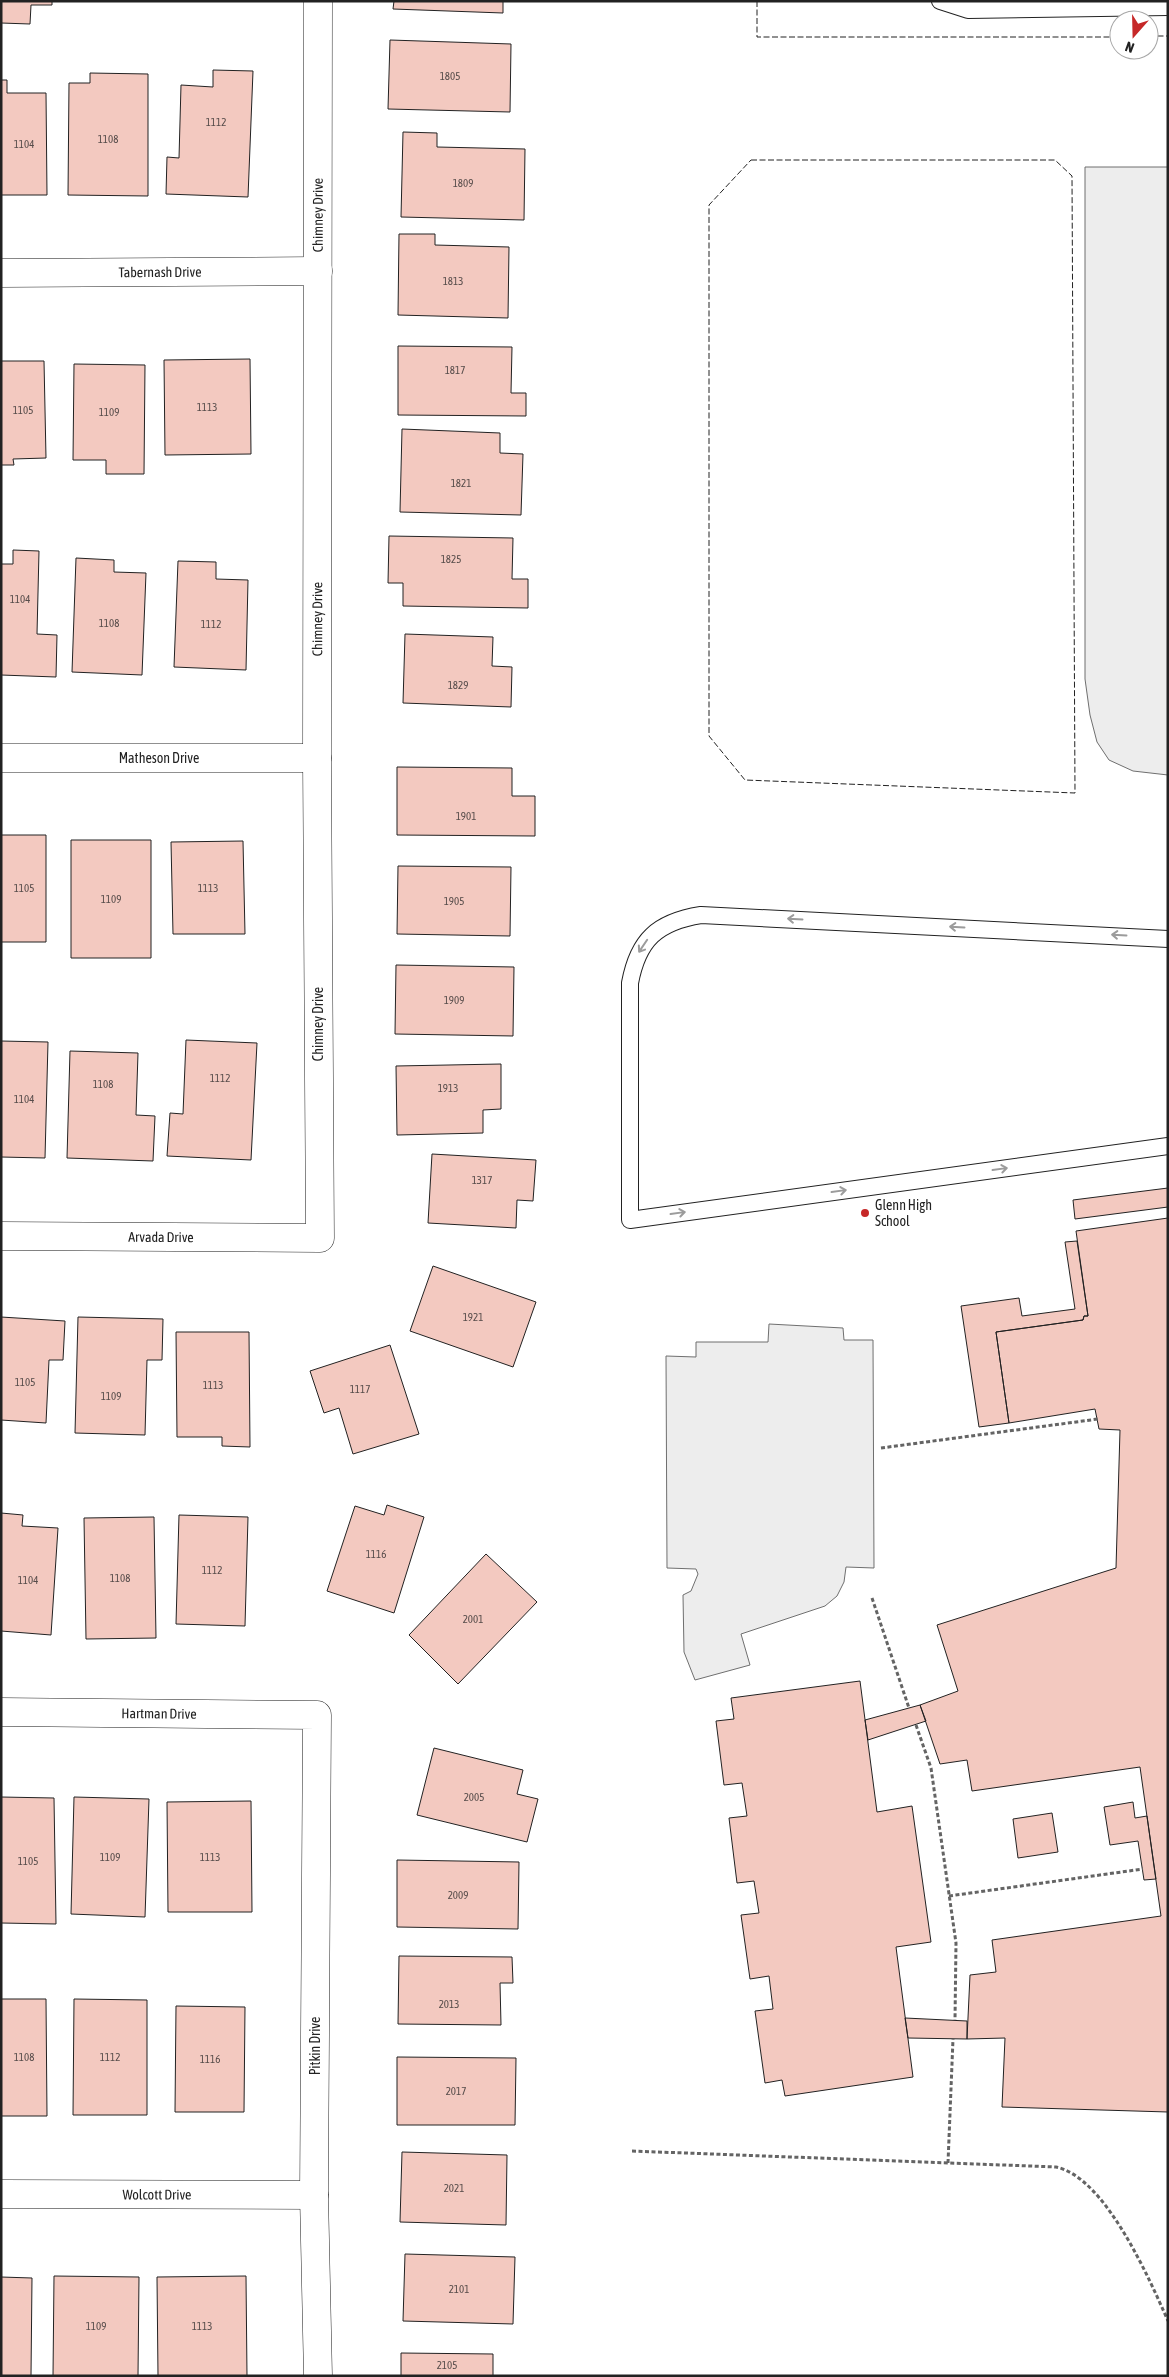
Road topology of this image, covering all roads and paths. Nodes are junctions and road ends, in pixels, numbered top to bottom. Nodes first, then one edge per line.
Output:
1 (318, 1) edge
2 (940, 1) edge
3 (1168, 7) edge
4 (318, 271) junction
5 (1, 273) edge
6 (1, 758) edge
7 (317, 758) junction
8 (1168, 938) edge
9 (1168, 1146) edge
10 (1, 1236) edge
11 (320, 1238) joint
12 (1098, 1419) dead end
13 (881, 1448) dead end
14 (872, 1598) dead end
15 (909, 1708) dead end
16 (1, 1712) edge
17 (317, 1715) joint
18 (916, 1725) dead end
19 (1143, 1869) dead end
20 (949, 1896) junction
21 (955, 2020) dead end
22 (954, 2039) dead end
23 (632, 2151) dead end
24 (948, 2163) junction
25 (1, 2194) edge
26 (314, 2195) junction
27 (1168, 2321) edge
28 (318, 2376) edge

1 - 4 street, Chimney Drive
2 - 3 lane
4 - 5 street, Tabernash Drive
4 - 7 street, Chimney Drive
6 - 7 street, Matheson Drive
7 - 11 street, Chimney Drive
8 -> 9 lane
10 - 11 street, Arvada Drive
12 - 13 path
14 - 15 path
16 - 17 street, Hartman Drive
17 - 26 street, Pitkin Drive
18 - 20 path
19 - 20 path
20 - 21 path
22 - 24 path
23 - 24 path
24 - 27 path
25 - 26 street, Wolcott Drive
26 - 28 street, Pitkin Drive

